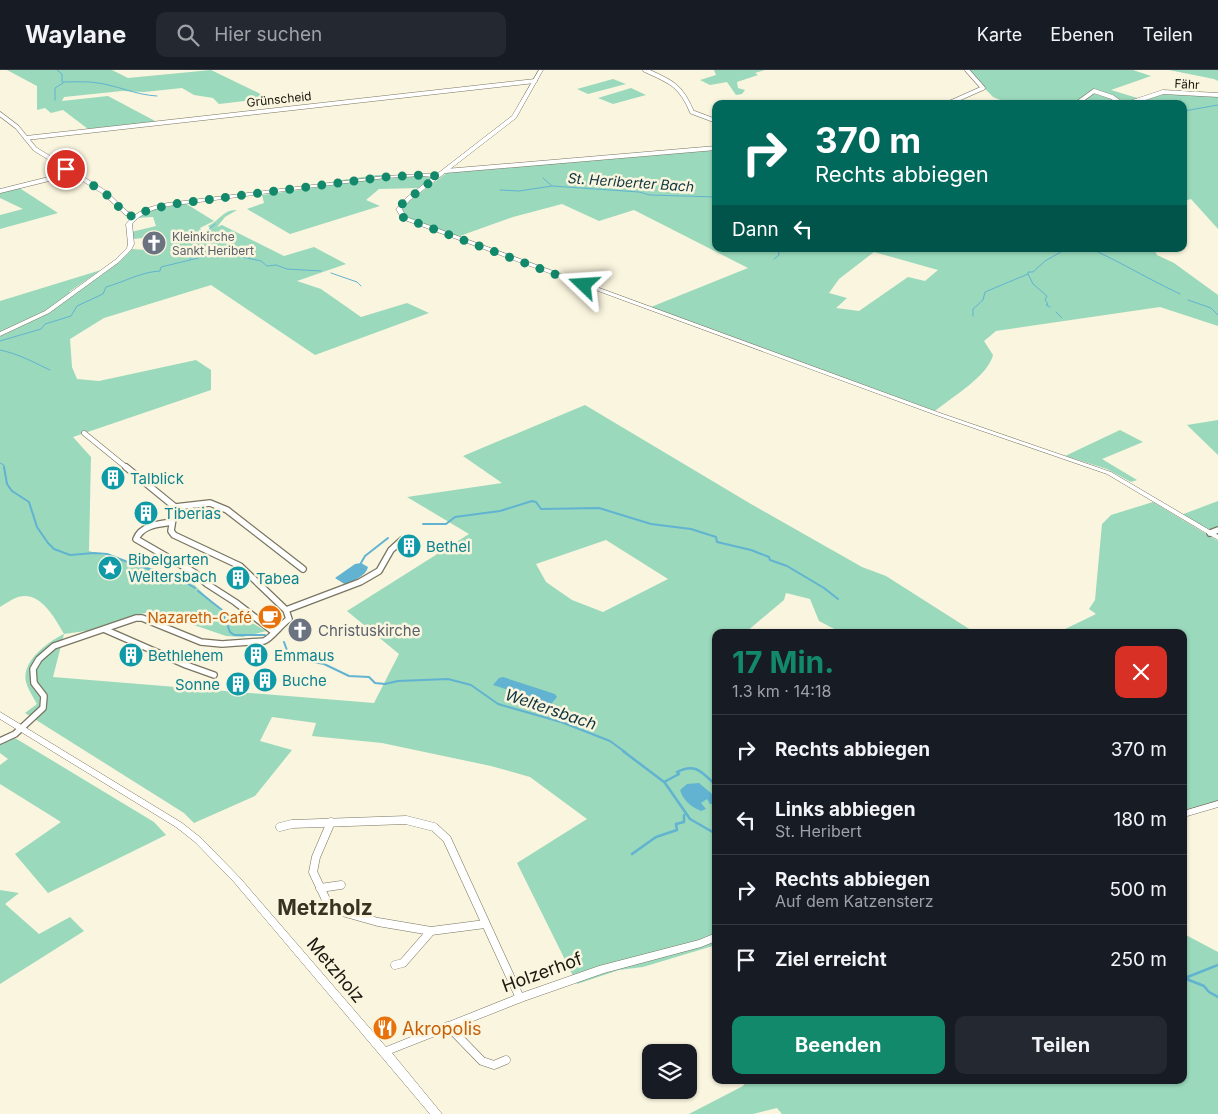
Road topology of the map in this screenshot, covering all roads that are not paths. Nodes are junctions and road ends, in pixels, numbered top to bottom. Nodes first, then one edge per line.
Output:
1 (541, 70) edge
2 (645, 70) edge
3 (967, 70) edge
4 (535, 81) junction
5 (1218, 95) edge
6 (956, 100) edge
7 (1082, 100) edge
8 (1116, 100) edge
9 (1139, 100) edge
10 (0, 114) edge
11 (2, 117) edge
12 (712, 120) edge
13 (26, 138) junction
14 (712, 148) edge
15 (445, 171) junction
16 (72, 173) junction
17 (438, 176) junction
18 (0, 191) edge
19 (134, 217) junction
20 (0, 334) edge
21 (84, 432) dead end
22 (175, 507) junction
23 (172, 522) junction
24 (1218, 530) edge
25 (1210, 533) junction
26 (1218, 538) edge
27 (402, 540) dead end
28 (303, 568) dead end
29 (286, 610) junction
30 (106, 630) junction
31 (274, 632) junction
32 (214, 675) dead end
33 (0, 715) edge
34 (17, 726) junction
35 (0, 741) edge
36 (1218, 804) edge
37 (1187, 813) edge
38 (331, 822) junction
39 (280, 827) dead end
40 (341, 886) dead end
41 (320, 888) junction
42 (485, 924) junction
43 (431, 931) junction
44 (712, 939) edge
45 (395, 965) dead end
46 (520, 998) junction
47 (448, 1026) junction
48 (384, 1052) junction
49 (506, 1060) dead end
50 (437, 1114) edge

1 - 4 street
2 - 12 street
3 - 6 street
4 - 13 street, Grünscheid
4 - 15 street
5 - 9 street, Fähr
7 - 8 street
10 - 11 street
11 - 13 street
13 - 16 street
14 - 15 street
15 - 17 street
16 - 18 street
16 - 19 street
17 - 19 street
17 - 25 street
19 - 20 street
21 - 22 street
22 - 23 street
22 - 28 street
23 - 29 street
23 - 31 street
24 - 25 street
25 - 26 street
27 - 29 street
29 - 31 street
30 - 31 street
30 - 32 street
30 - 34 street
33 - 34 street, Metzholz
34 - 35 street
34 - 48 street, Metzholz
36 - 37 street
38 - 39 street
38 - 41 street
38 - 42 street
40 - 41 street
41 - 43 street
42 - 43 street
42 - 46 street
43 - 45 street
44 - 46 street, Holzerhof
46 - 47 street, Holzerhof
47 - 48 street, Holzerhof
47 - 49 street
48 - 50 street, Metzholz

